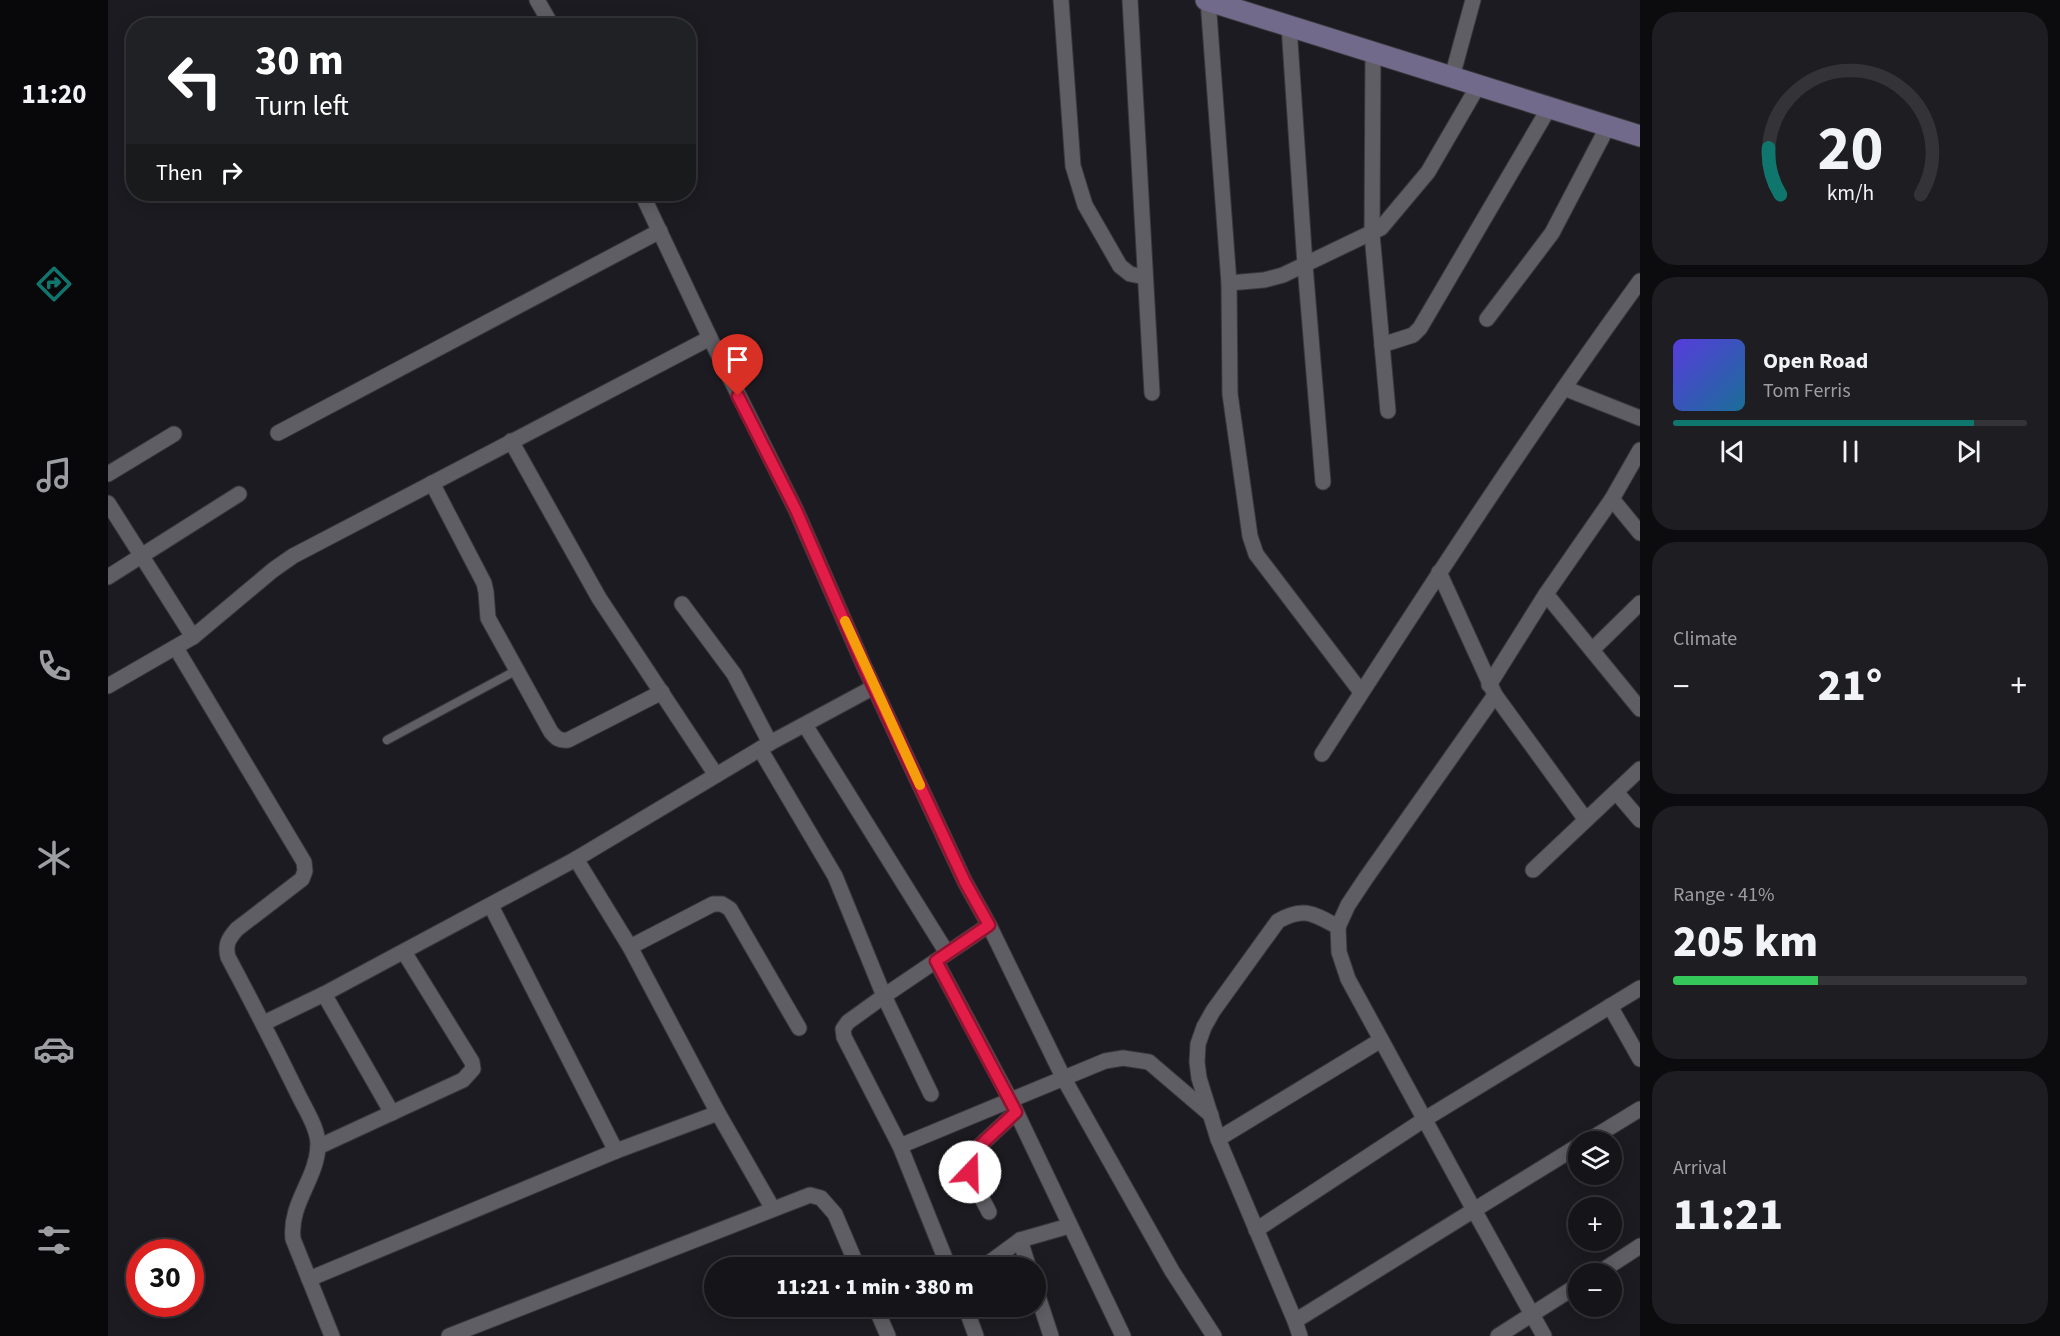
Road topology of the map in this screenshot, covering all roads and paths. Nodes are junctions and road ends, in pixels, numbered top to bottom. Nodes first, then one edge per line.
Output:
1 (537, 0) edge
2 (1061, 0) edge
3 (1130, 0) edge
4 (1207, 0) edge
5 (1473, 0) edge
6 (547, 18) edge
7 (1289, 26) junction
8 (1372, 52) junction
9 (1452, 77) junction
10 (1478, 86) junction
11 (1549, 108) junction
12 (1608, 126) junction
13 (1640, 136) edge
14 (645, 201) edge
15 (660, 231) junction
16 (1372, 234) junction
17 (1305, 266) junction
18 (1145, 277) junction
19 (1640, 281) edge
20 (1229, 283) junction
21 (1634, 300) edge
22 (1487, 319) dead end
23 (710, 338) junction
24 (1382, 345) junction
25 (1564, 388) junction
26 (1152, 393) dead end
27 (1388, 411) dead end
28 (1640, 418) edge
29 (278, 433) dead end
30 (174, 434) dead end
31 (511, 441) junction
32 (1640, 450) edge
33 (108, 474) edge
34 (432, 483) junction
35 (1323, 483) dead end
36 (239, 494) dead end
37 (1612, 499) junction
38 (108, 503) edge
39 (1640, 533) edge
40 (141, 556) junction
41 (1439, 572) junction
42 (108, 577) edge
43 (1546, 594) junction
44 (1640, 603) edge
45 (682, 604) dead end
46 (193, 637) junction
47 (176, 648) junction
48 (1592, 650) junction
49 (517, 670) junction
50 (108, 686) edge
51 (874, 687) junction
52 (1492, 690) junction
53 (662, 692) junction
54 (1361, 692) junction
55 (1637, 699) edge
56 (806, 725) junction
57 (387, 740) dead end
58 (765, 746) junction
59 (1322, 754) dead end
60 (1640, 769) edge
61 (716, 775) junction
62 (1616, 792) junction
63 (1586, 820) junction
64 (1640, 820) edge
65 (576, 859) junction
66 (1533, 870) dead end
67 (491, 906) junction
68 (989, 925) junction
69 (1338, 927) junction
70 (630, 947) junction
71 (404, 952) junction
72 (942, 957) junction
73 (1640, 988) edge
74 (324, 994) junction
75 (884, 996) junction
76 (1610, 1006) junction
77 (264, 1023) junction
78 (799, 1028) dead end
79 (1382, 1040) junction
80 (1640, 1059) edge
81 (1064, 1079) junction
82 (931, 1094) dead end
83 (1014, 1106) junction
84 (1640, 1109) edge
85 (392, 1113) junction
86 (718, 1113) junction
87 (1211, 1115) junction
88 (1425, 1119) junction
89 (1604, 1131) edge
90 (1218, 1139) junction
91 (900, 1146) junction
92 (318, 1147) junction
93 (616, 1151) junction
94 (1568, 1152) edge
95 (773, 1209) junction
96 (1474, 1210) junction
97 (989, 1212) dead end
98 (1069, 1226) junction
99 (1256, 1230) junction
100 (1020, 1240) junction
101 (1640, 1246) edge
102 (853, 1257) edge
103 (945, 1257) edge
104 (997, 1257) edge
105 (1025, 1257) edge
106 (1614, 1263) edge
107 (309, 1279) junction
108 (1568, 1292) edge
109 (1532, 1315) junction
110 (880, 1317) edge
111 (968, 1317) edge
112 (1045, 1317) edge
113 (1298, 1329) edge
114 (332, 1336) edge
115 (449, 1336) edge
116 (888, 1336) edge
117 (976, 1336) edge
118 (1051, 1336) edge
119 (1123, 1336) edge
120 (1214, 1336) edge
121 (1498, 1336) edge
122 (1544, 1336) edge

1 - 6 street
2 - 18 street
3 - 18 street
4 - 7 main road
4 - 20 street
5 - 9 street
7 - 8 main road
7 - 17 street
8 - 9 main road
8 - 16 street
9 - 10 main road
10 - 11 main road
10 - 16 street
11 - 12 main road
11 - 24 street
12 - 13 main road
12 - 22 street
14 - 15 street
15 - 23 street
15 - 29 street
16 - 17 street
16 - 24 street
17 - 20 street
17 - 35 street
18 - 26 street
19 - 21 street
20 - 54 street
21 - 25 street
23 - 31 street
23 - 51 street
24 - 27 street
25 - 28 street
25 - 41 street
30 - 33 street
31 - 34 street
31 - 53 street
32 - 37 street
34 - 46 street
34 - 49 street
36 - 40 street
37 - 39 street
37 - 43 street
38 - 40 street
40 - 42 street
40 - 46 street
41 - 52 street
41 - 54 street
43 - 48 street
43 - 52 street
44 - 48 street
45 - 58 street
46 - 47 street
47 - 50 street
47 - 77 street
48 - 55 street
49 - 53 street
49 - 57 lane
51 - 56 street
51 - 68 street
52 - 63 street
52 - 69 street
53 - 61 street
54 - 59 street
56 - 58 street
56 - 72 street
58 - 61 street
58 - 75 street
60 - 62 street
61 - 65 street
62 - 63 street
62 - 64 street
63 - 66 street
65 - 67 street
65 - 70 street
67 - 71 street
67 - 93 street
68 - 72 street
68 - 81 street
69 - 79 street
69 - 87 street
70 - 78 street
70 - 86 street
71 - 74 street
71 - 85 street
72 - 75 street
72 - 83 street
73 - 76 street
74 - 77 street
74 - 85 street
75 - 82 street
75 - 91 street
76 - 80 street
76 - 88 street
77 - 92 street
79 - 88 street
79 - 90 street
81 - 83 street
81 - 87 street
81 - 120 street
83 - 91 street
83 - 97 street
83 - 98 street
84 - 89 street
85 - 92 street
86 - 93 street
86 - 95 street
87 - 90 street
88 - 96 street
88 - 99 street
90 - 99 street
91 - 103 street
92 - 107 street
93 - 107 street
94 - 96 street
95 - 102 street
95 - 115 street
96 - 109 street
96 - 113 street
98 - 100 street
98 - 119 street
99 - 113 street
100 - 104 street
100 - 105 street
101 - 106 street
107 - 114 street
108 - 109 street
109 - 121 street
109 - 122 street
110 - 116 street
111 - 117 street
112 - 118 street

